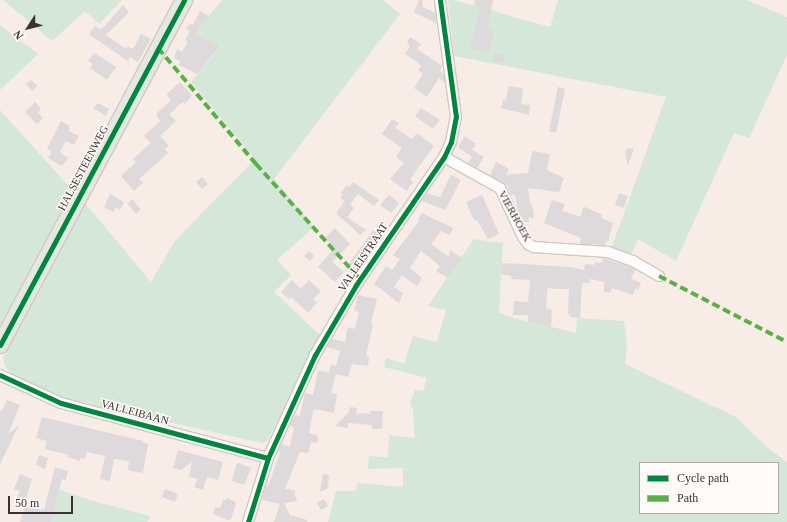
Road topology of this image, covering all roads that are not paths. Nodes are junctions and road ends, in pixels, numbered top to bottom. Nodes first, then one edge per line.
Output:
1 (184, 0) edge
2 (440, 0) edge
3 (444, 157) junction
4 (658, 276) dead end
5 (0, 346) edge
6 (0, 375) edge
7 (268, 458) junction
8 (248, 522) edge

1 - 5 main road, HALSESTEENWEG
2 - 3 street, VALLEISTRAAT
3 - 4 street, VIERHOEK
3 - 7 street, VALLEISTRAAT
6 - 7 street, VALLEIBAAN
7 - 8 street, VALLEISTRAAT

